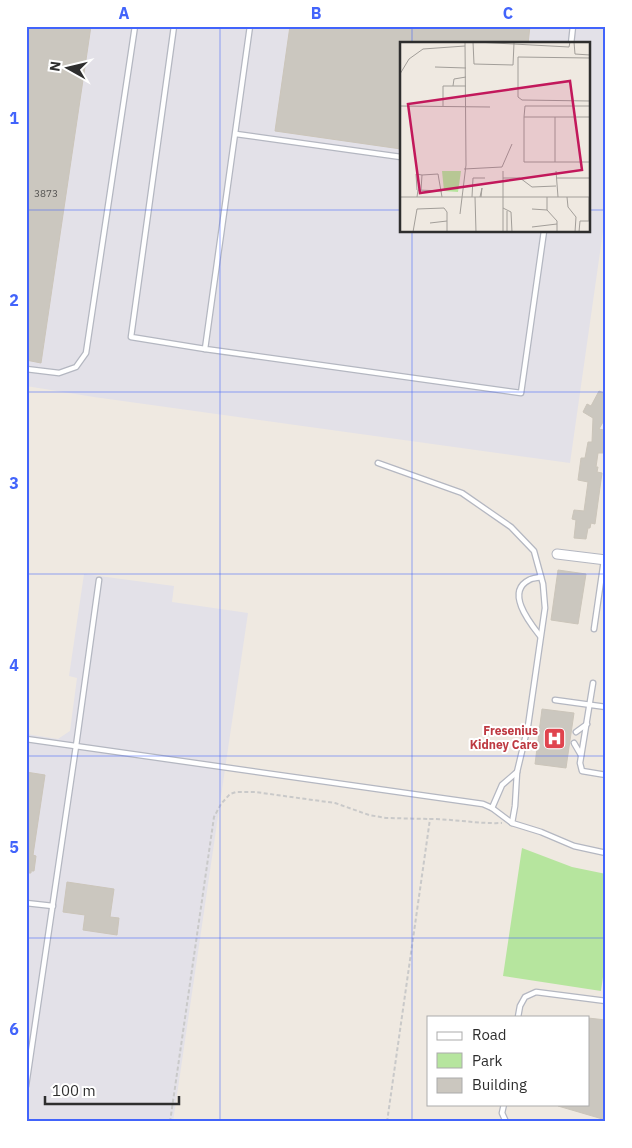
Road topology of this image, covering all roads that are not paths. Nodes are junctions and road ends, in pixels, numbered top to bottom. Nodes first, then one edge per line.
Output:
1 (135, 26) edge
2 (174, 26) edge
3 (250, 26) edge
4 (573, 26) edge
5 (571, 42) edge
6 (236, 134) junction
7 (400, 157) edge
8 (544, 232) edge
9 (205, 349) junction
10 (26, 369) edge
11 (378, 464) dead end
12 (557, 554) dead end
13 (605, 560) edge
14 (541, 577) junction
15 (98, 580) dead end
16 (594, 629) dead end
17 (540, 636) junction
18 (593, 683) dead end
19 (555, 700) dead end
20 (590, 705) junction
21 (606, 707) edge
22 (587, 724) junction
23 (576, 732) dead end
24 (26, 739) edge
25 (574, 742) dead end
26 (76, 746) junction
27 (582, 756) junction
28 (517, 772) junction
29 (606, 775) edge
30 (492, 808) junction
31 (512, 823) junction
32 (606, 853) edge
33 (26, 903) edge
34 (53, 906) junction
35 (606, 1001) edge
36 (518, 1016) edge
37 (26, 1086) edge
38 (504, 1106) edge
39 (506, 1122) edge

1 - 10 lane
2 - 9 lane
3 - 6 lane
4 - 5 lane
6 - 7 lane
6 - 9 lane
8 - 9 lane
11 - 14 lane
12 - 13 street
13 - 16 lane
14 - 17 lane
14 - 17 lane
15 - 26 lane
17 - 28 lane
18 - 20 lane
19 - 20 lane
20 - 21 lane
20 - 22 lane
22 - 23 lane
22 - 27 lane
24 - 26 lane
25 - 27 lane
26 - 30 lane
26 - 34 lane
27 - 29 lane
28 - 30 lane
28 - 31 lane
30 - 31 lane
31 - 32 lane
33 - 34 lane
34 - 37 lane
35 - 36 lane
38 - 39 lane

